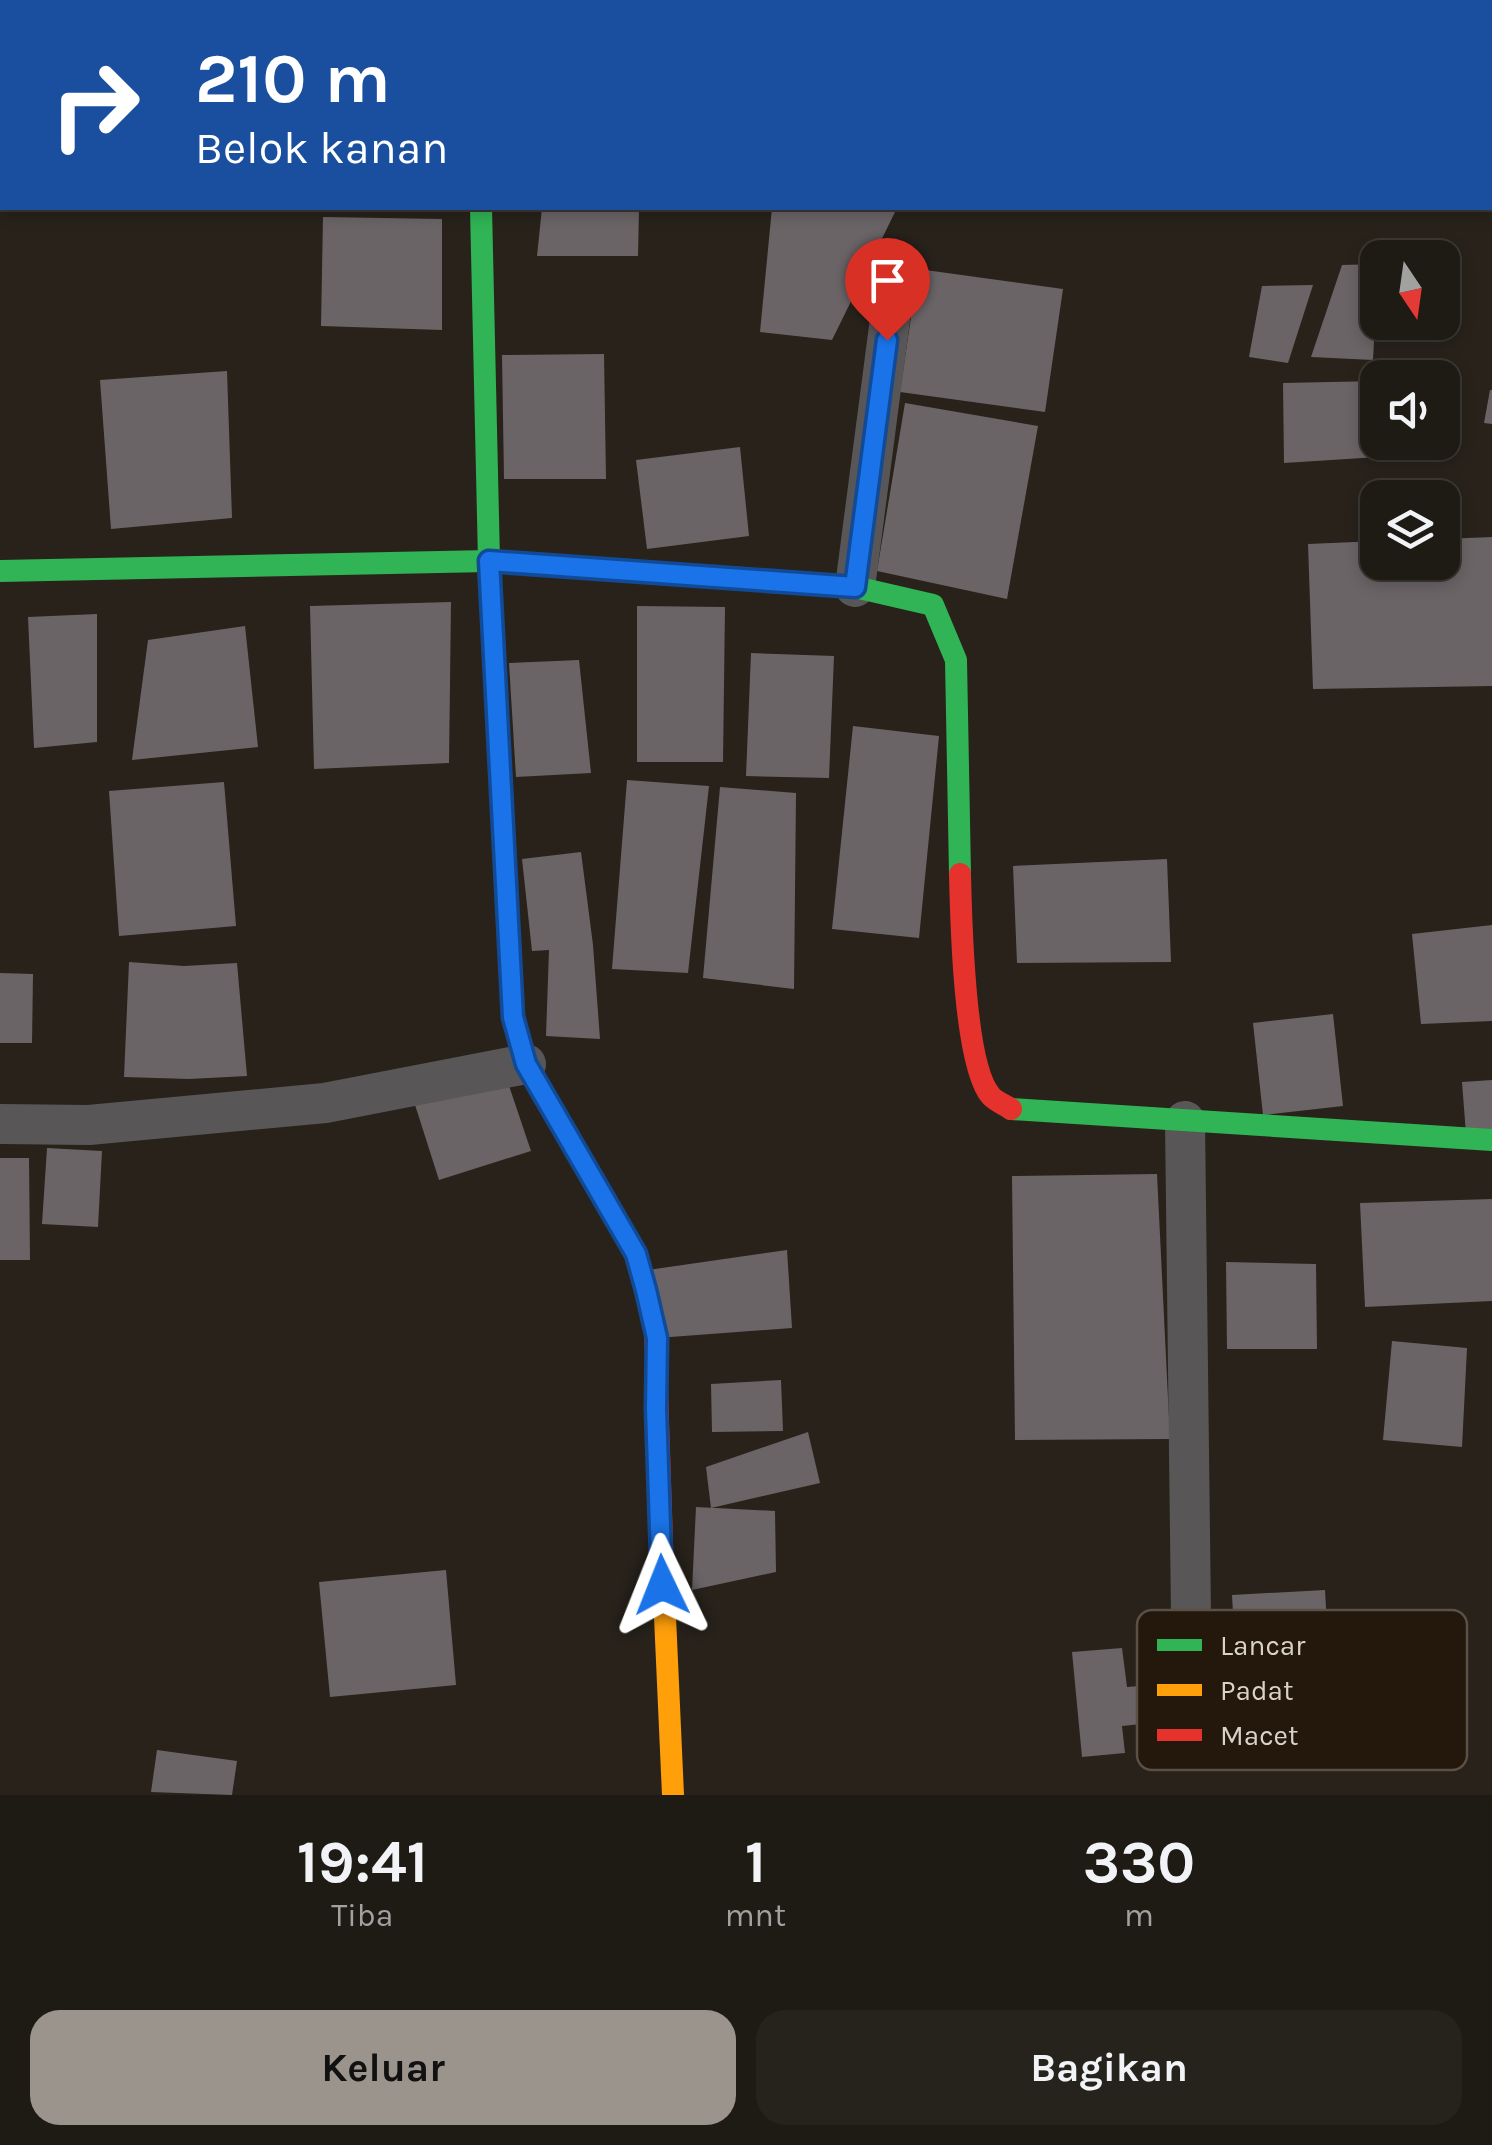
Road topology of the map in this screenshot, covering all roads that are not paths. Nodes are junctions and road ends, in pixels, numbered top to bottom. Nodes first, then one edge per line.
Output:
1 (482, 210) edge
2 (892, 304) dead end
3 (489, 561) junction
4 (0, 572) edge
5 (855, 587) junction
6 (526, 1064) junction
7 (1184, 1121) junction
8 (0, 1124) edge
9 (1492, 1140) edge
10 (1191, 1610) edge
11 (673, 1795) edge

1 - 3 street
2 - 5 street
3 - 4 street
3 - 5 street
3 - 6 street
5 - 7 street
6 - 8 street
6 - 11 street
7 - 9 street
7 - 10 street

